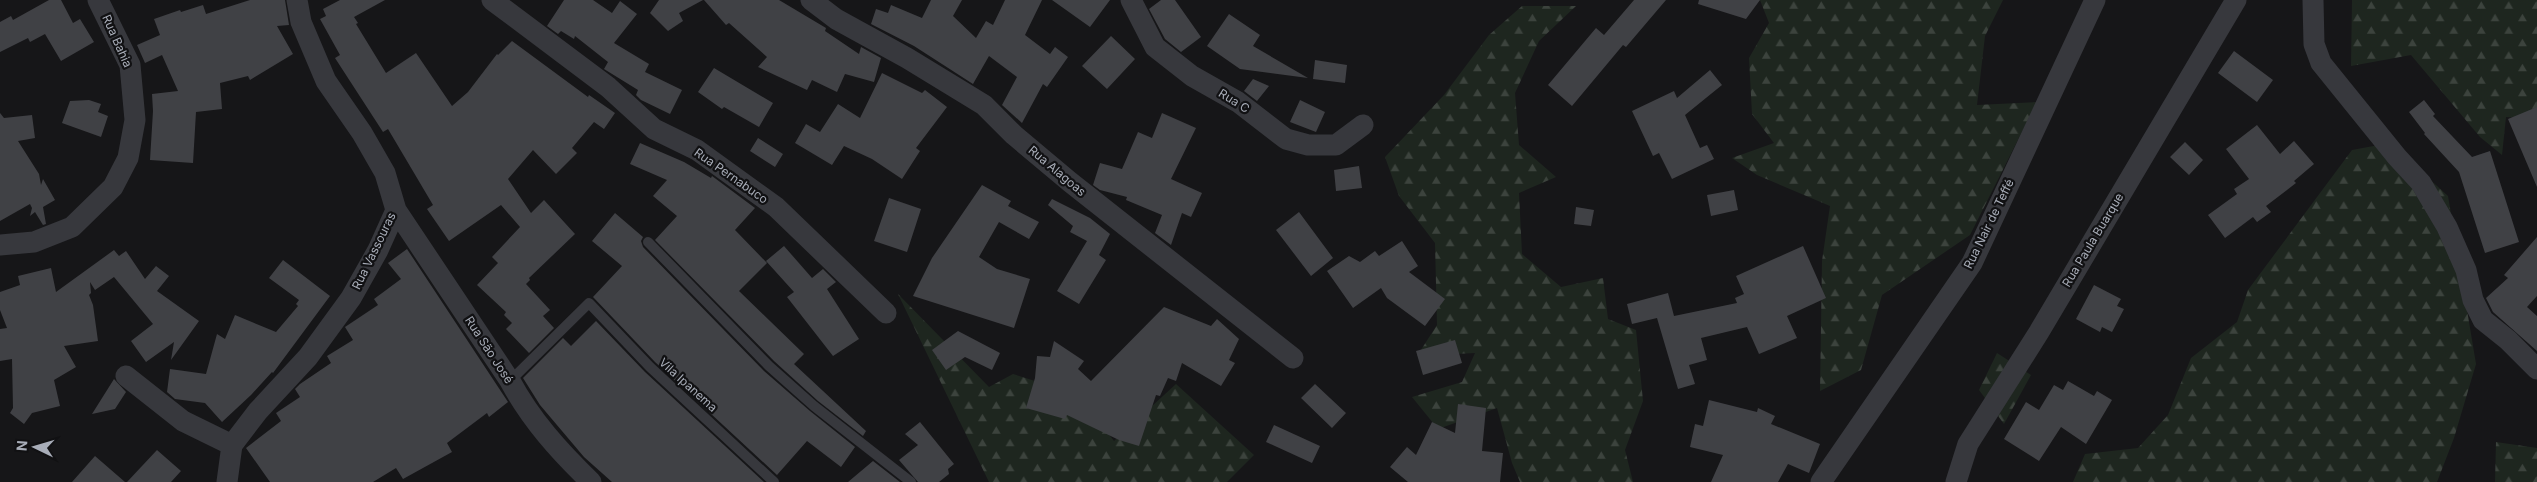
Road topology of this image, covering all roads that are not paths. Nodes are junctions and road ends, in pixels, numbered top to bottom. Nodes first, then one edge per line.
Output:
1 (98, 0) edge
2 (297, 0) edge
3 (492, 0) edge
4 (811, 0) edge
5 (1131, 0) edge
6 (2096, 0) edge
7 (2236, 0) edge
8 (2313, 0) edge
9 (1363, 125) dead end
10 (396, 210) junction
11 (648, 242) dead end
12 (0, 245) edge
13 (886, 313) dead end
14 (1293, 358) dead end
15 (2537, 368) edge
16 (126, 376) dead end
17 (510, 381) junction
18 (232, 445) junction
19 (227, 482) edge
20 (591, 482) edge
21 (774, 482) edge
22 (911, 482) edge
23 (1821, 482) edge
24 (1956, 482) edge

1 - 12 street, Rua Bahia
2 - 10 street, Rua Vassouras
3 - 13 street, Rua Pernabuco
4 - 14 street, Rua Alagoas
5 - 9 street, Rua C
6 - 23 street, Rua Nair de Teffé
7 - 24 street, Rua Paula Buarque
8 - 15 street
10 - 17 street, Rua São José
10 - 18 street, Rua Vassouras
11 - 22 lane
16 - 18 street
17 - 20 street, Rua São José
17 - 21 lane, Vila Ipanema
18 - 19 street, Rua Vassouras

